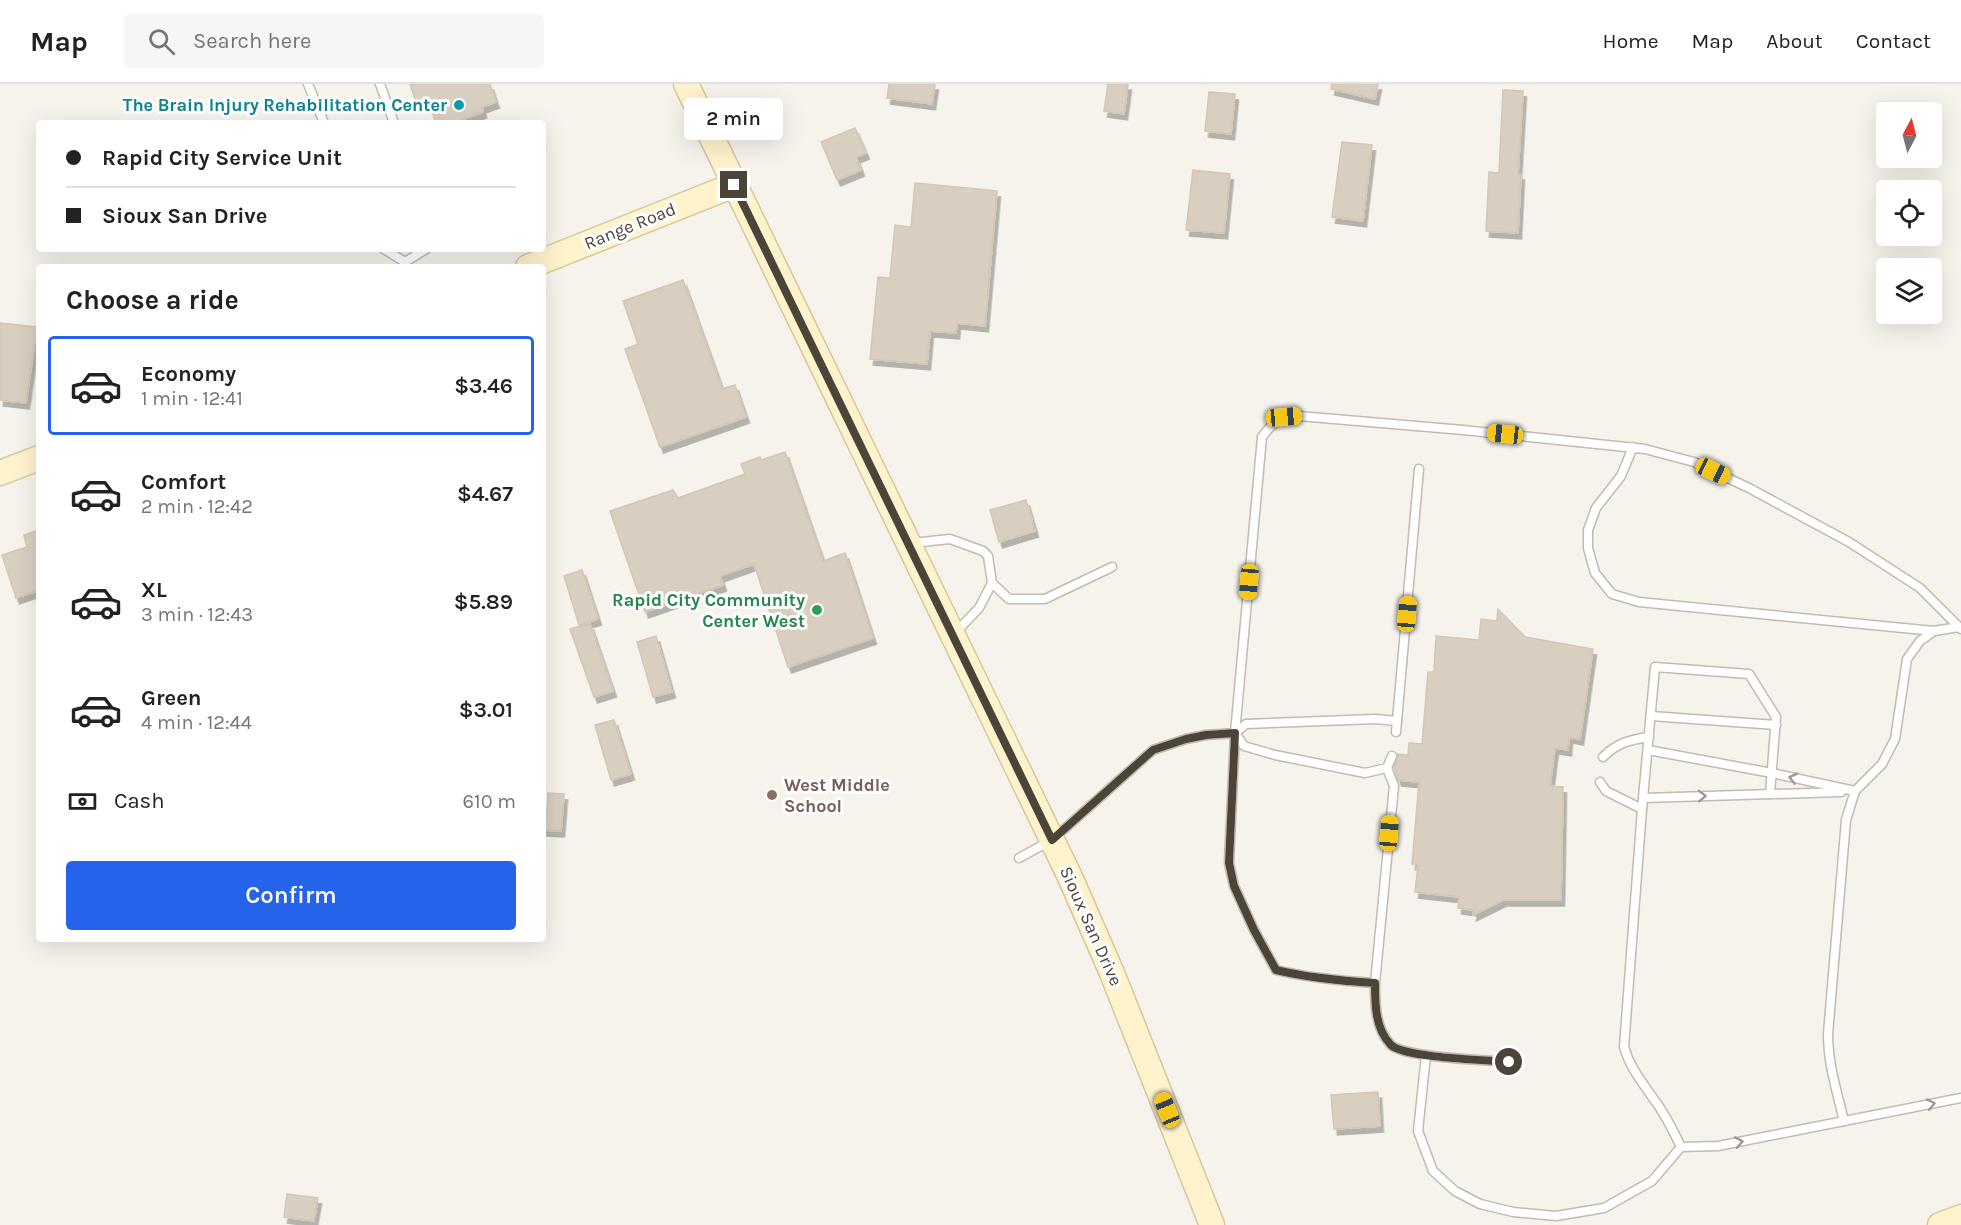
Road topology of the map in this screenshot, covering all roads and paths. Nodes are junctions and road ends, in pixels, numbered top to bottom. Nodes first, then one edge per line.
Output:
1 (308, 84) edge
2 (380, 84) edge
3 (686, 84) edge
4 (323, 120) edge
5 (393, 120) edge
6 (734, 185) junction
7 (388, 252) edge
8 (422, 252) edge
9 (405, 264) edge
10 (407, 264) edge
11 (536, 264) edge
12 (1633, 447) junction
13 (36, 459) edge
14 (1419, 469) dead end
15 (0, 473) edge
16 (909, 543) junction
17 (1112, 567) dead end
18 (992, 584) junction
19 (1960, 628) edge
20 (1934, 631) junction
21 (953, 635) junction
22 (1651, 716) junction
23 (1397, 721) junction
24 (1776, 725) junction
25 (1396, 732) dead end
26 (1235, 733) junction
27 (1649, 737) junction
28 (1648, 750) junction
29 (1392, 756) dead end
30 (1603, 757) dead end
31 (1388, 768) junction
32 (1772, 773) junction
33 (1600, 782) dead end
34 (1856, 791) junction
35 (1770, 794) junction
36 (1644, 798) junction
37 (1642, 809) junction
38 (1052, 840) junction
39 (1019, 858) dead end
40 (1375, 983) junction
41 (1426, 1055) junction
42 (1509, 1062) dead end
43 (1961, 1098) edge
44 (1844, 1121) junction
45 (1681, 1147) junction
46 (1961, 1217) edge
47 (1212, 1225) edge
48 (1940, 1225) edge

1 - 4 lane
2 - 5 lane
3 - 6 street, Sioux San Drive
6 - 11 street, Range Road
6 - 16 street, Sioux San Drive
7 - 9 lane
8 - 10 lane
12 - 19 lane
12 - 20 lane
12 - 26 lane
13 - 15 street
14 - 23 lane
16 - 18 lane
16 - 21 street, Sioux San Drive
17 - 18 lane
18 - 21 lane
19 - 20 lane
20 - 34 lane
21 - 38 street, Sioux San Drive
22 - 24 lane
22 - 24 lane
22 - 27 lane
23 - 25 lane
23 - 26 lane
24 - 32 lane
26 - 31 lane
26 - 38 lane
26 - 40 lane
27 - 28 lane
27 - 30 lane
28 - 32 lane
28 - 36 lane
29 - 31 lane
31 - 40 lane
34 -> 32 lane
32 - 35 lane
33 - 37 lane
34 - 35 lane
34 - 44 lane
36 -> 35 lane
36 - 37 lane
37 - 45 lane
38 - 39 lane
38 - 47 street, Sioux San Drive
40 - 41 lane
41 - 42 lane
41 - 45 lane
44 -> 43 lane
45 -> 44 lane
46 - 48 street

